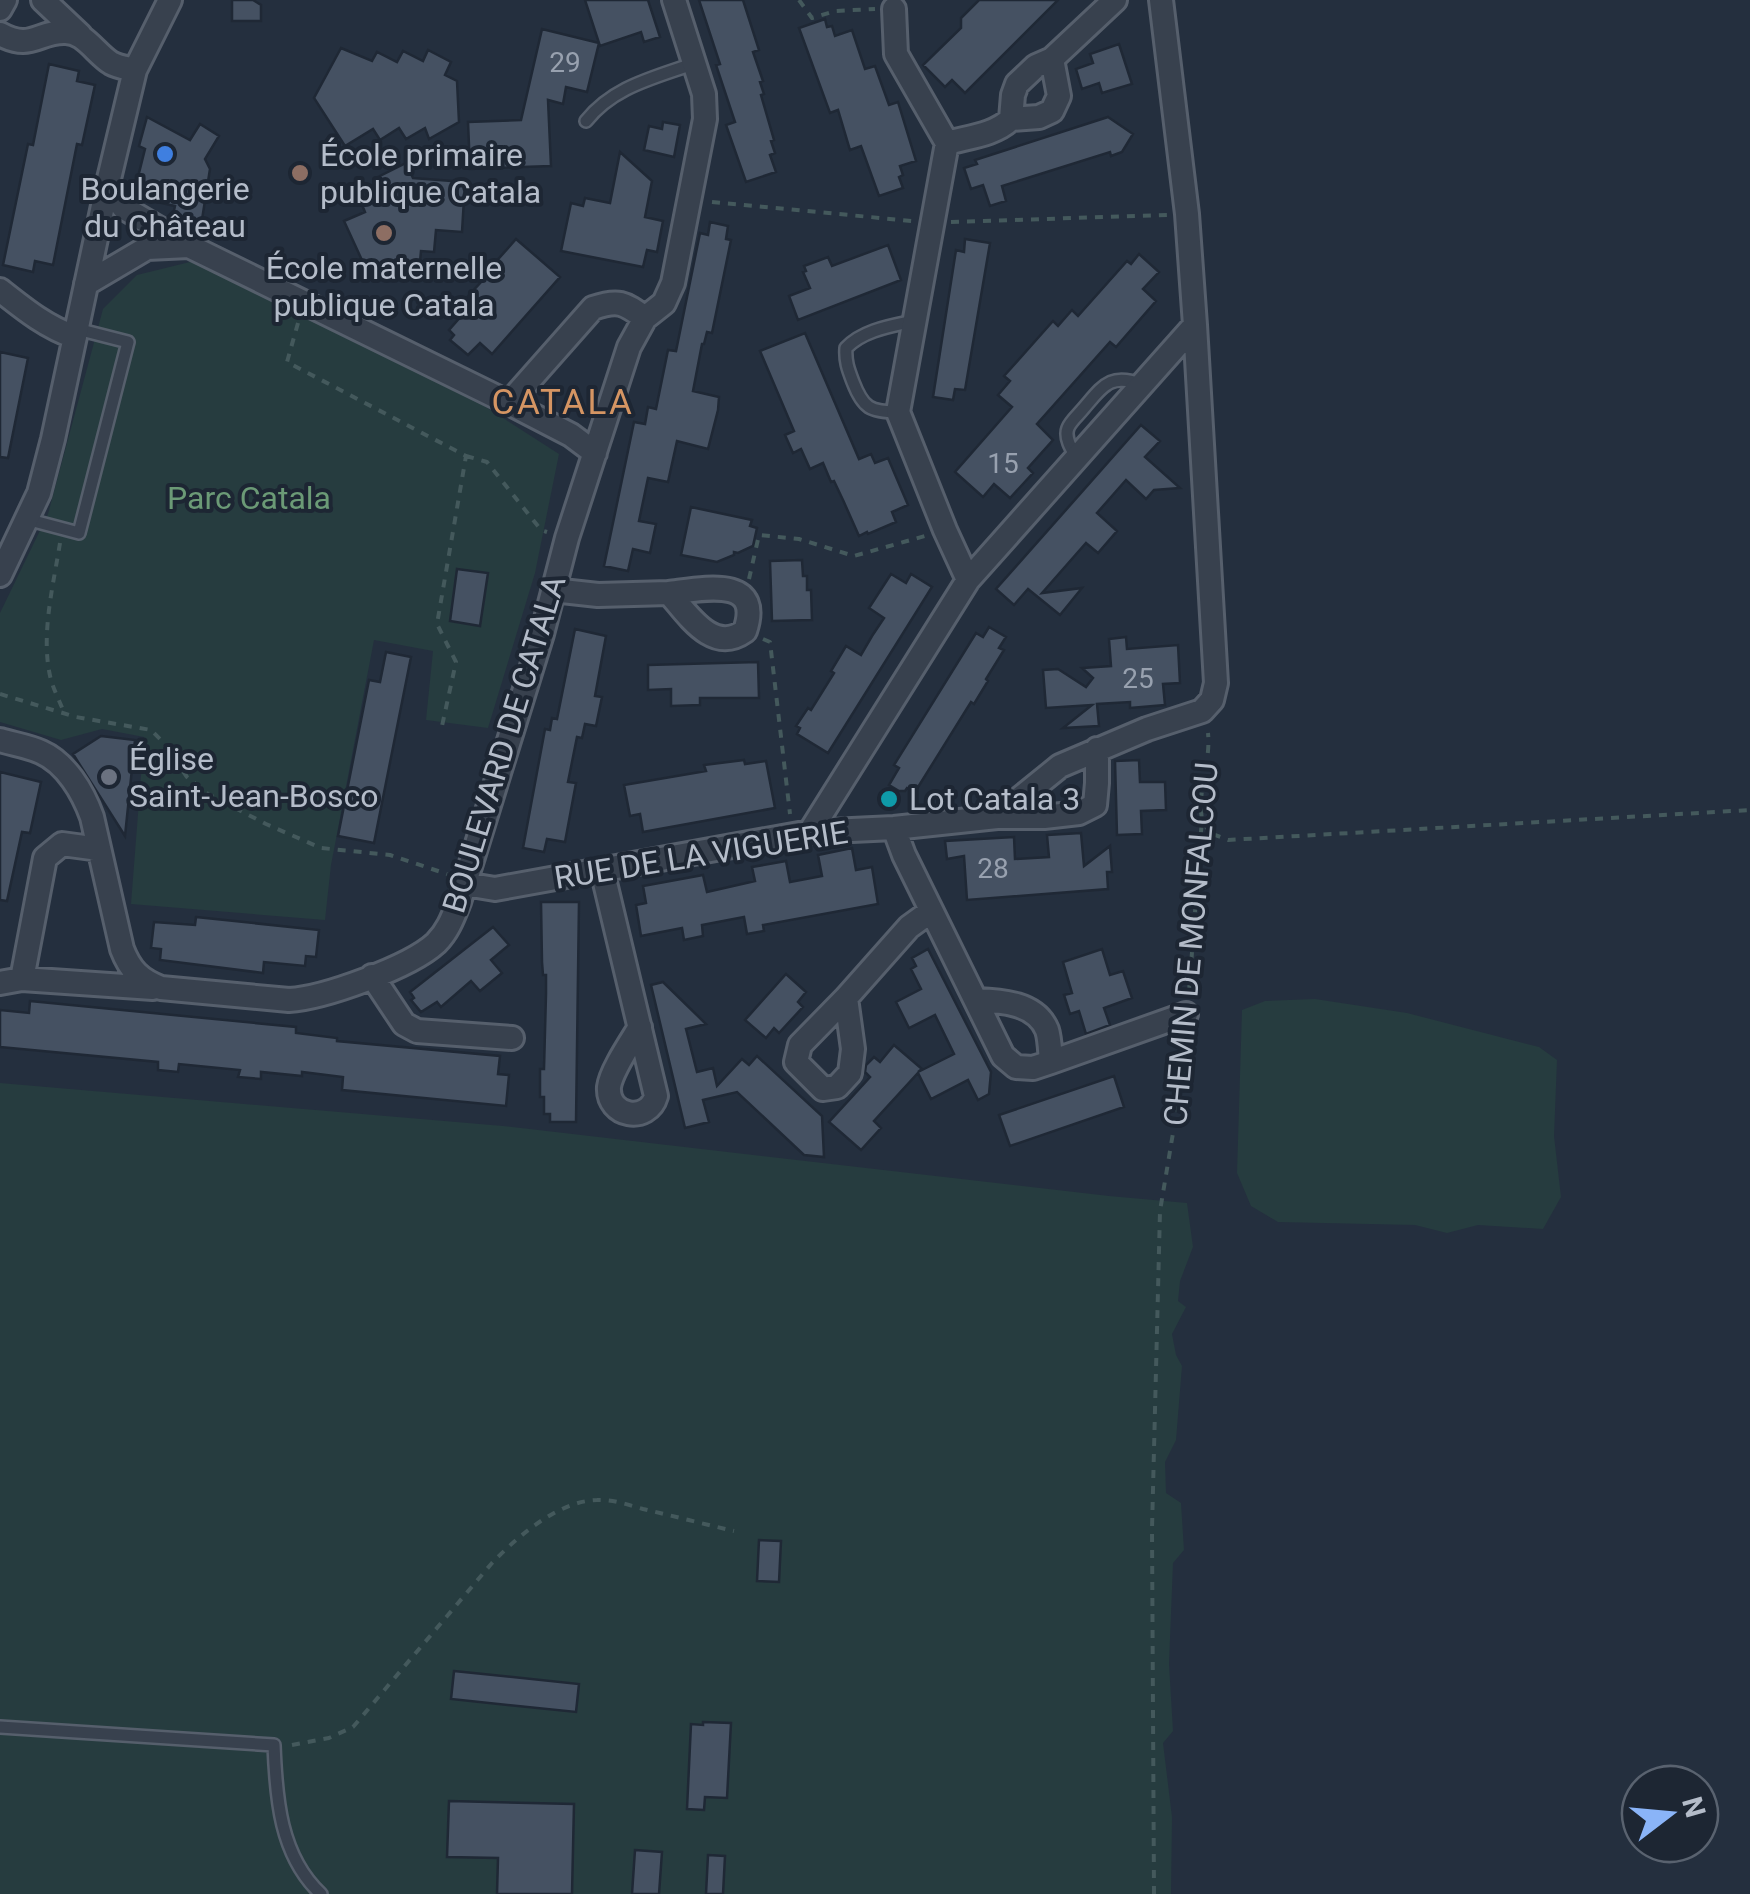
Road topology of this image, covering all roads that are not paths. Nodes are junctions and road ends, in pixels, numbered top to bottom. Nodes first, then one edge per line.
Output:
1 (5, 0) edge
2 (43, 0) edge
3 (170, 0) edge
4 (674, 0) edge
5 (1115, 0) edge
6 (1160, 0) edge
7 (894, 8) road end
8 (0, 9) edge
9 (0, 34) edge
10 (83, 38) junction
11 (1052, 59) junction
12 (695, 63) junction
13 (135, 70) junction
14 (1011, 119) junction
15 (586, 121) dead end
16 (947, 142) junction
17 (106, 187) junction
18 (189, 246) junction
19 (86, 284) junction
20 (0, 290) edge
21 (645, 318) junction
22 (914, 321) junction
23 (1196, 325) junction
24 (76, 333) junction
25 (510, 402) junction
26 (898, 412) junction
27 (596, 453) junction
28 (26, 520) junction
29 (0, 576) edge
30 (968, 580) junction
31 (553, 590) junction
32 (669, 594) junction
33 (0, 740) edge
34 (1096, 749) junction
35 (997, 817) junction
36 (894, 828) junction
37 (801, 834) junction
38 (100, 849) junction
39 (602, 870) junction
40 (465, 884) junction
41 (931, 912) junction
42 (372, 976) junction
43 (11, 981) edge
44 (161, 988) junction
45 (846, 998) dead end
46 (976, 1000) junction
47 (1186, 1014) road end
48 (640, 1028) dead end
49 (512, 1038) dead end
50 (1051, 1062) junction
51 (0, 1726) edge
52 (321, 1894) edge

1 - 8 street
2 - 10 street
3 - 13 street
4 - 12 street, BOULEVARD DE CATALA
5 - 11 street
6 - 23 street
7 - 16 street
9 - 10 street
10 - 13 street
11 - 14 street
11 - 14 street
12 - 15 lane
12 - 21 street, BOULEVARD DE CATALA
13 - 17 street
14 - 16 street
16 - 22 street
17 - 18 street
17 - 19 street
18 - 19 street
18 - 25 street
19 - 24 street
20 - 24 street
21 - 25 street
21 - 27 street, BOULEVARD DE CATALA
22 - 26 street
22 - 26 lane
23 - 30 street
23 - 34 street
24 - 28 street
24 - 28 lane
25 - 27 street
26 - 30 street
27 - 31 street, BOULEVARD DE CATALA
28 - 29 street
30 - 37 street
31 - 32 street
31 - 40 street, BOULEVARD DE CATALA
32 - 32 street
33 - 38 street
34 - 35 street
34 - 35 street, RUE DE LA VIGUERIE
35 - 36 street, RUE DE LA VIGUERIE
36 - 37 street, RUE DE LA VIGUERIE
36 - 41 street
37 - 39 street, RUE DE LA VIGUERIE
38 - 43 street
38 - 44 street
39 - 40 street, RUE DE LA VIGUERIE
39 - 48 street
40 - 42 street, BOULEVARD DE CATALA
41 - 45 street
41 - 46 street
42 - 44 street, BOULEVARD DE CATALA
42 - 49 street
43 - 44 street, BOULEVARD DE CATALA
46 - 50 street
46 - 50 street
47 - 50 street
51 - 52 lane

